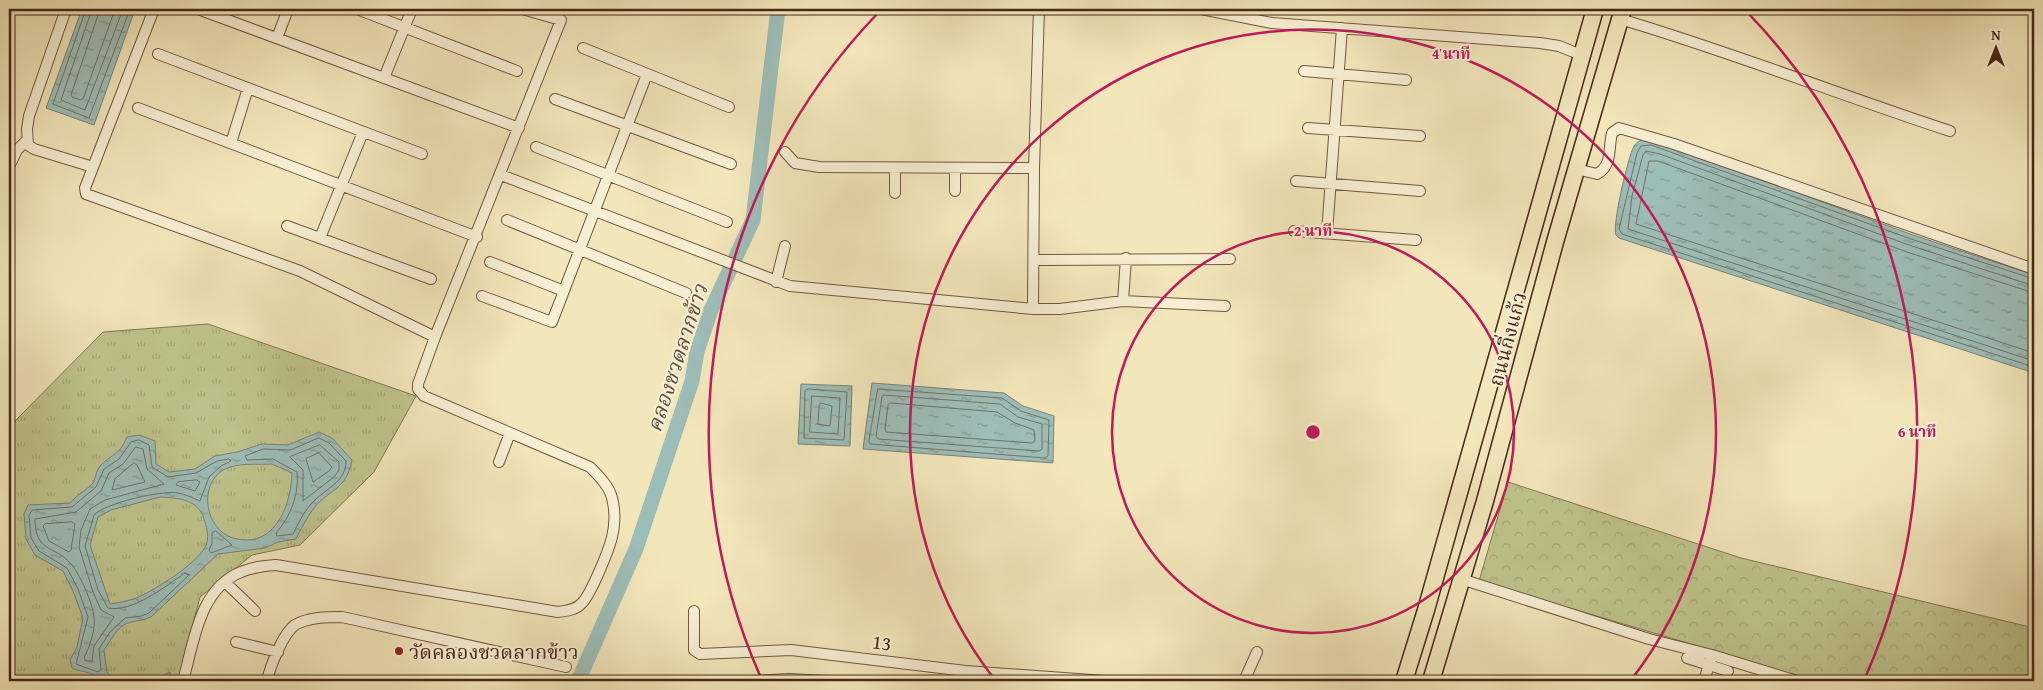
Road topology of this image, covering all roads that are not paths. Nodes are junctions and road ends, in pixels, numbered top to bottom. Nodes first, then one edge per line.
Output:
1 (66, 9) edge
2 (154, 9) edge
3 (198, 9) edge
4 (288, 9) edge
5 (357, 9) edge
6 (412, 9) edge
7 (522, 9) edge
8 (1039, 9) edge
9 (1201, 9) edge
10 (1595, 9) edge
11 (1622, 14) edge
12 (404, 27) junction
13 (1342, 28) junction
14 (277, 38) junction
15 (583, 48) dead end
16 (158, 54) dead end
17 (1582, 55) junction
18 (517, 71) dead end
19 (1304, 71) dead end
20 (647, 74) junction
21 (1339, 74) junction
22 (384, 78) junction
23 (1406, 80) dead end
24 (248, 88) junction
25 (555, 99) dead end
26 (729, 107) dead end
27 (138, 108) dead end
28 (627, 126) junction
29 (519, 128) junction
30 (1308, 128) dead end
31 (1335, 131) junction
32 (1950, 131) dead end
33 (363, 132) junction
34 (1420, 136) dead end
35 (28, 140) junction
36 (231, 144) junction
37 (536, 147) dead end
38 (785, 152) dead end
39 (422, 154) dead end
40 (731, 164) dead end
41 (9, 167) edge
42 (93, 167) junction
43 (895, 168) junction
44 (955, 168) junction
45 (1034, 168) junction
46 (1576, 169) junction
47 (501, 175) junction
48 (608, 176) junction
49 (1296, 181) dead end
50 (1332, 184) junction
51 (341, 185) junction
52 (955, 191) dead end
53 (1420, 191) dead end
54 (895, 193) dead end
55 (594, 211) junction
56 (507, 220) dead end
57 (727, 222) dead end
58 (287, 226) dead end
59 (1294, 230) dead end
60 (1327, 233) junction
61 (477, 236) junction
62 (320, 238) junction
63 (1416, 240) dead end
64 (784, 246) dead end
65 (580, 248) junction
66 (1126, 258) junction
67 (1230, 259) dead end
68 (1040, 260) dead end
69 (490, 262) dead end
70 (2034, 269) edge
71 (431, 279) dead end
72 (776, 282) junction
73 (564, 291) junction
74 (686, 292) dead end
75 (482, 296) dead end
76 (1123, 301) junction
77 (1225, 306) dead end
78 (1033, 308) junction
79 (436, 337) junction
80 (510, 433) junction
81 (499, 462) dead end
82 (1461, 579) junction
83 (225, 582) junction
84 (255, 611) dead end
85 (694, 611) dead end
86 (236, 642) dead end
87 (278, 652) junction
88 (1257, 652) dead end
89 (1687, 658) dead end
90 (1711, 660) junction
91 (566, 667) dead end
92 (1728, 671) dead end
93 (1766, 677) edge
94 (184, 681) edge
95 (266, 681) edge
96 (754, 681) edge
97 (827, 681) edge
98 (1105, 681) edge
99 (1244, 681) edge
100 (1404, 681) edge
101 (1431, 681) edge
102 (1704, 681) edge
103 (1735, 681) edge
104 (1743, 681) edge
105 (1797, 681) edge

1 - 35 street
2 - 42 street
3 - 14 street
4 - 14 street
5 - 12 street
6 - 12 street
7 - 29 street
8 - 45 street
9 - 13 street
10 - 17 main road, ถนนกิ่งแก้ว
11 - 32 street
11 - 46 main road, ถนนกิ่งแก้ว
12 - 18 street
12 - 22 street
13 - 17 street
13 - 21 street
14 - 22 street
15 - 20 street
16 - 24 street
17 - 100 main road, ถนนกิ่งแก้ว
19 - 21 street
20 - 26 street
20 - 28 street
21 - 23 street
21 - 31 street
22 - 29 street
24 - 33 street
24 - 36 street
25 - 28 street
27 - 36 street
28 - 40 street
28 - 48 street
29 - 47 street
30 - 31 street
31 - 34 street
31 - 50 street
33 - 39 street
33 - 51 street
35 - 41 street
35 - 42 street
36 - 51 street
37 - 48 street
38 - 43 street
42 - 79 street
43 - 44 street
43 - 54 street
44 - 45 street
44 - 52 street
45 - 78 street
46 - 70 street
46 - 82 main road, ถนนกิ่งแก้ว
47 - 55 street
47 - 61 street
48 - 55 street
48 - 57 street
49 - 50 street
50 - 53 street
50 - 60 street
51 - 61 street
51 - 62 street
55 - 65 street
55 - 72 street
56 - 65 street
58 - 62 street
59 - 60 street
60 - 63 street
61 - 79 street
62 - 71 street
64 - 72 street
65 - 73 street
65 - 74 street
66 - 67 street
66 - 68 street
66 - 76 street
69 - 73 street
72 - 78 street
73 - 75 street
76 - 77 street
76 - 78 street
79 - 80 street
80 - 81 street
80 - 83 street
82 - 90 street
82 - 101 main road, ถนนกิ่งแก้ว
83 - 84 street
83 - 94 street
85 - 98 street, 13
86 - 87 street
87 - 91 street
87 - 95 street
88 - 99 street
89 - 90 street
90 - 92 street
90 - 93 street
90 - 102 street
93 - 105 street
96 - 97 street
103 - 104 street

